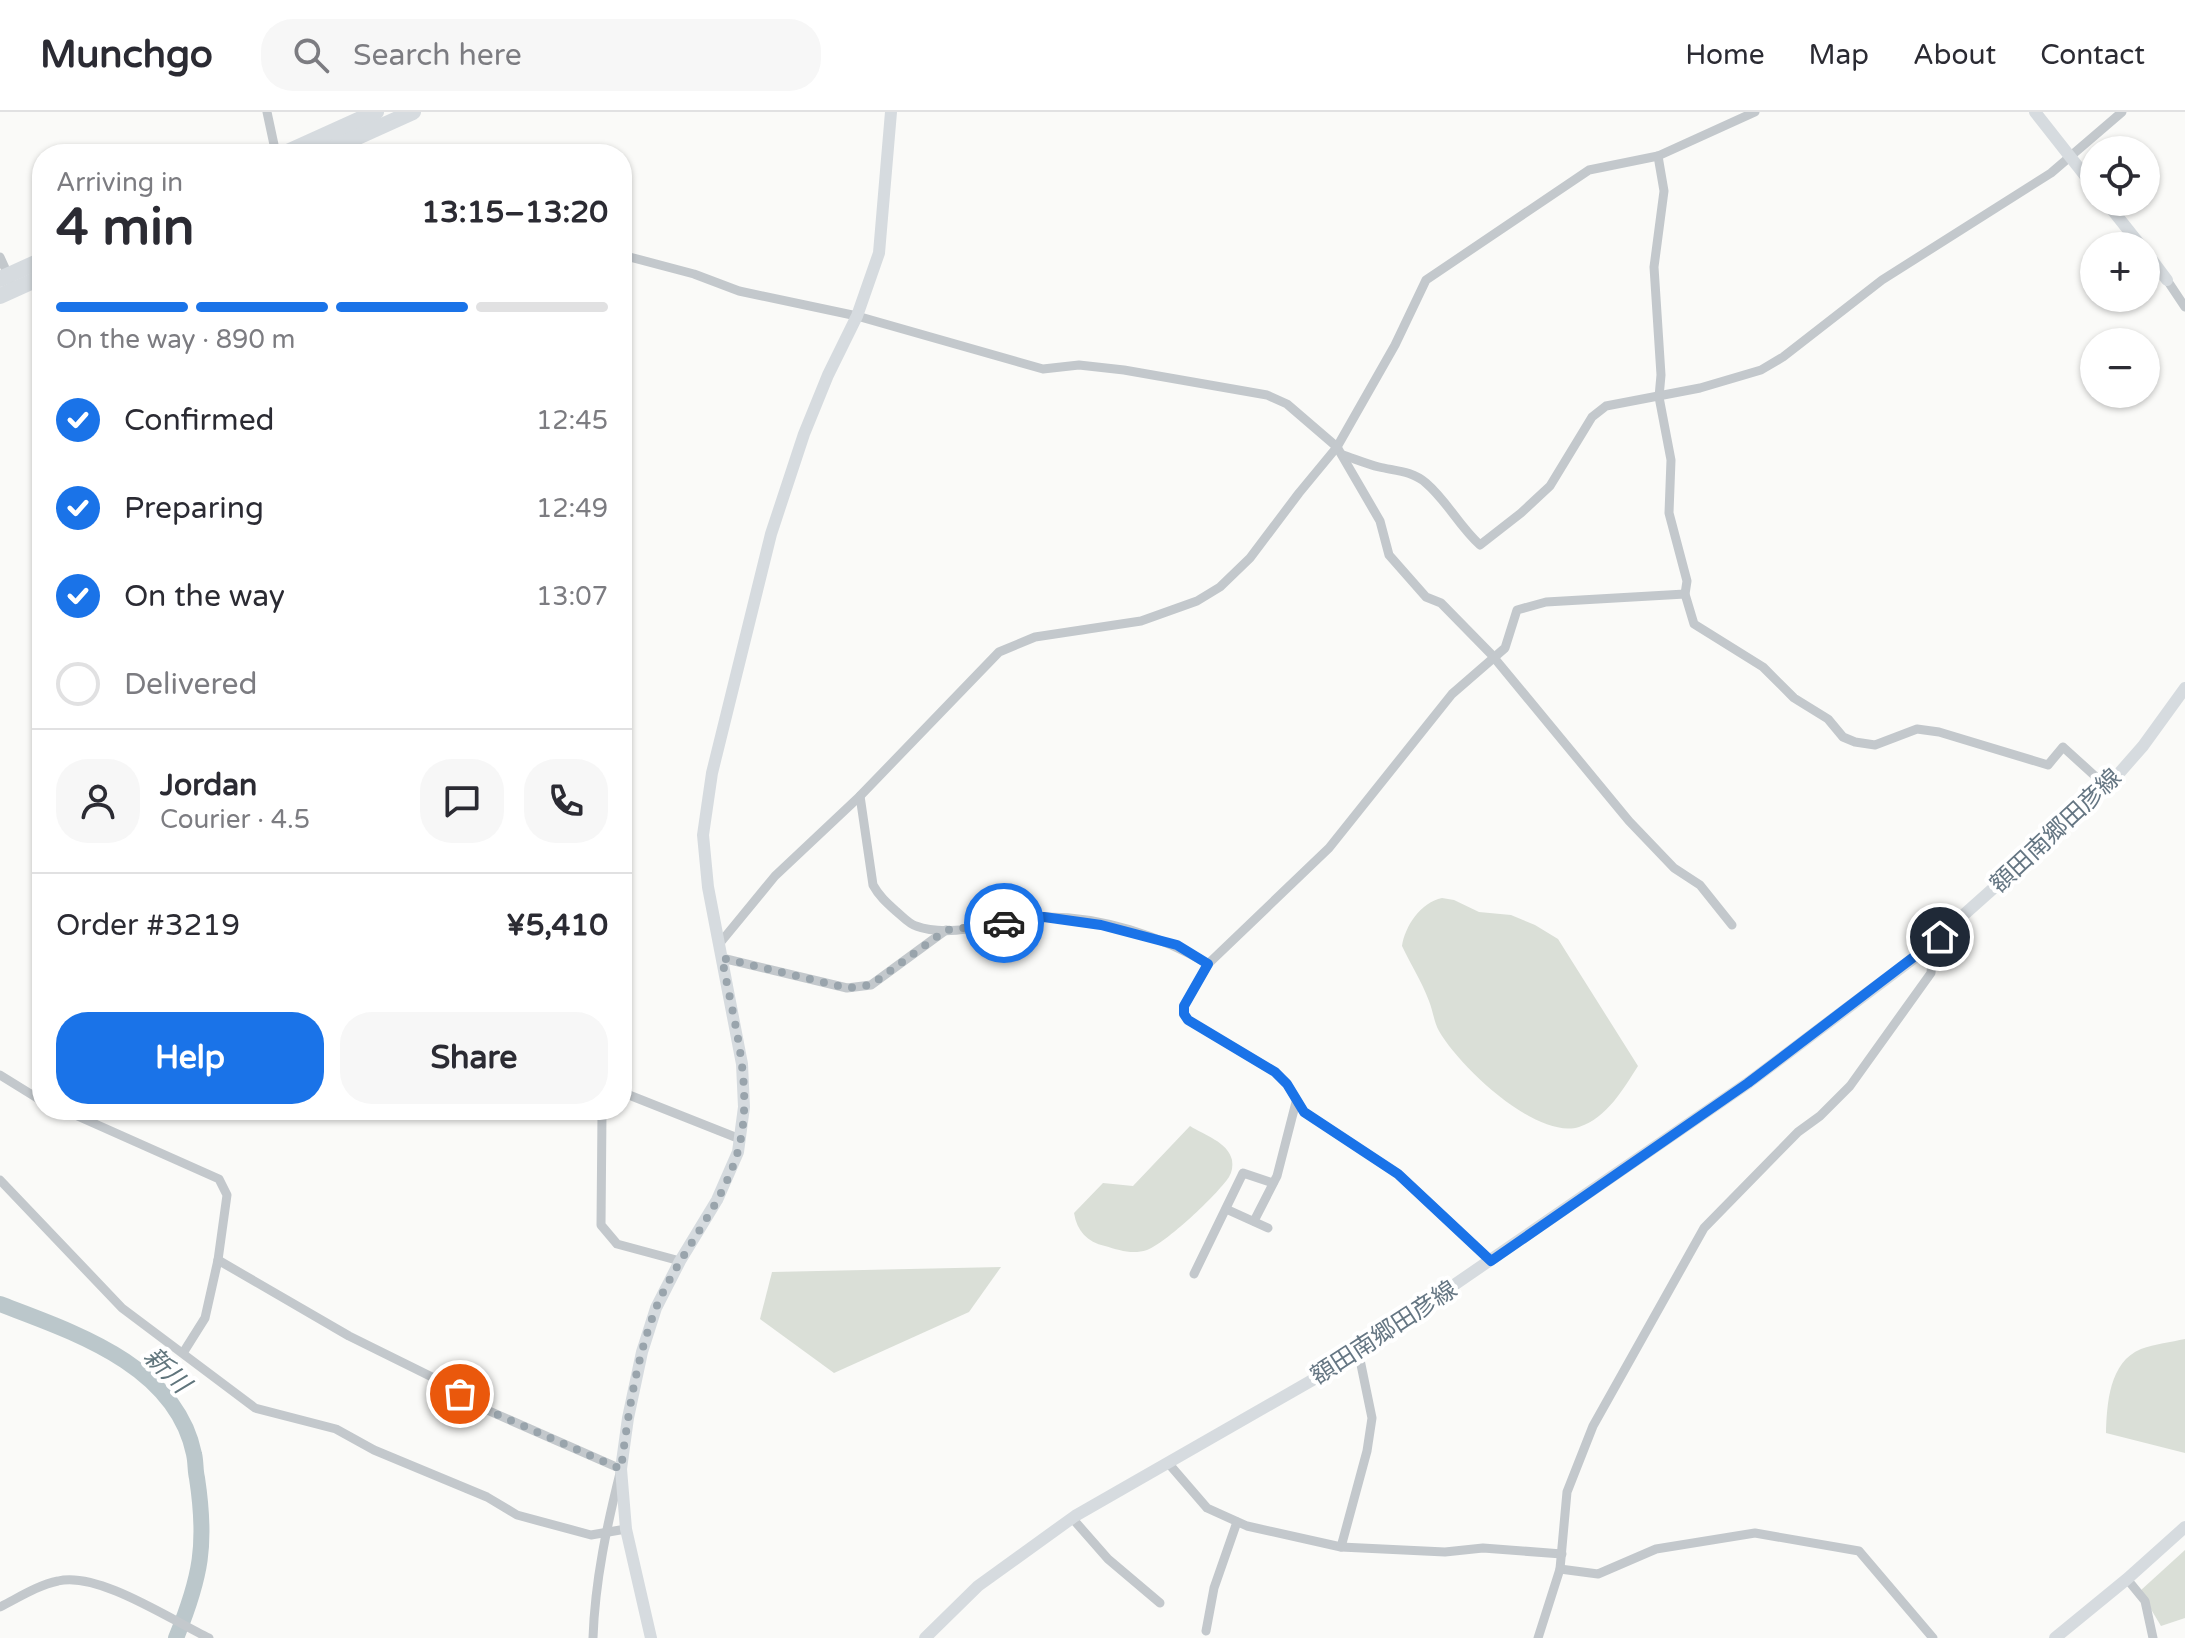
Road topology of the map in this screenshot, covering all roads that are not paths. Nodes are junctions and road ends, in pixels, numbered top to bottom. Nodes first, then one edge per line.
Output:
1 (267, 112) edge
2 (376, 112) edge
3 (413, 112) edge
4 (891, 112) edge
5 (1755, 112) edge
6 (2035, 112) edge
7 (2122, 112) edge
8 (274, 144) edge
9 (305, 144) edge
10 (342, 144) edge
11 (1658, 156) junction
12 (2070, 157) junction
13 (2080, 170) edge
14 (2117, 216) edge
15 (2130, 232) edge
16 (0, 257) edge
17 (632, 258) edge
18 (32, 267) edge
19 (2160, 271) edge
20 (32, 279) edge
21 (2167, 280) joint
22 (5, 285) edge
23 (2185, 307) edge
24 (857, 316) junction
25 (1659, 397) junction
26 (1340, 451) junction
27 (1685, 594) junction
28 (1494, 660) junction
29 (2185, 688) edge
30 (2107, 787) junction
31 (860, 796) junction
32 (1732, 925) dead end
33 (946, 930) junction
34 (720, 943) junction
35 (1922, 952) junction
36 (722, 958) junction
37 (1208, 964) junction
38 (0, 1075) edge
39 (32, 1095) edge
40 (632, 1096) edge
41 (1296, 1102) junction
42 (86, 1120) edge
43 (602, 1120) edge
44 (740, 1139) junction
45 (0, 1180) edge
46 (1273, 1183) junction
47 (1226, 1209) junction
48 (1254, 1221) junction
49 (1268, 1228) dead end
50 (218, 1260) junction
51 (680, 1261) junction
52 (1491, 1261) junction
53 (1194, 1274) dead end
54 (1358, 1350) junction
55 (183, 1353) junction
56 (1169, 1464) junction
57 (621, 1469) junction
58 (1072, 1518) junction
59 (1237, 1522) junction
60 (2185, 1527) edge
61 (626, 1529) junction
62 (605, 1532) junction
63 (1341, 1547) junction
64 (1562, 1554) junction
65 (1560, 1569) junction
66 (2127, 1579) junction
67 (1160, 1603) dead end
68 (0, 1607) edge
69 (1206, 1631) dead end
70 (209, 1638) edge
71 (593, 1638) edge
72 (651, 1638) edge
73 (925, 1638) edge
74 (1538, 1638) edge
75 (1933, 1638) edge
76 (2055, 1638) edge
77 (2153, 1638) edge

1 - 8 street
2 - 9 highway
3 - 10 highway
4 - 24 street
5 - 11 street
6 - 12 street
7 - 12 street
11 - 25 street
11 - 26 street
12 - 13 street
12 - 25 street
14 - 15 street
16 - 22 street
17 - 24 street
18 - 22 highway
19 - 21 street
20 - 22 highway
21 - 23 street
24 - 26 street
24 - 34 street
25 - 26 street
25 - 27 street
26 - 28 street
26 - 31 street
27 - 28 street
27 - 30 street
28 - 32 street
28 - 37 street
29 - 30 street, 額田南郷田彦線
30 - 35 street, 額田南郷田彦線
31 - 33 street
31 - 34 street
33 - 36 street
33 - 37 street
34 - 36 street
35 - 52 street, 額田南郷田彦線
35 - 64 street
36 - 44 street
37 - 41 street
38 - 39 street
40 - 44 street
41 - 46 street
41 - 52 street
42 - 50 street
43 - 51 street
44 - 51 street
45 - 55 street
46 - 47 street
46 - 48 street
47 - 48 street
47 - 53 street
48 - 49 street
50 - 55 street
50 - 57 street
51 - 57 street
52 - 54 street, 額田南郷田彦線
54 - 56 street, 額田南郷田彦線
54 - 63 street
55 - 62 street
56 - 58 street, 額田南郷田彦線
56 - 59 street
57 - 61 street
57 - 62 street
58 - 67 street
58 - 73 street, 額田南郷田彦線
59 - 63 street
59 - 69 street
60 - 66 street
61 - 62 street
61 - 72 street
62 - 71 street
63 - 64 street
64 - 65 street
65 - 74 street
65 - 75 street
66 - 76 street
66 - 77 street
68 - 70 street

